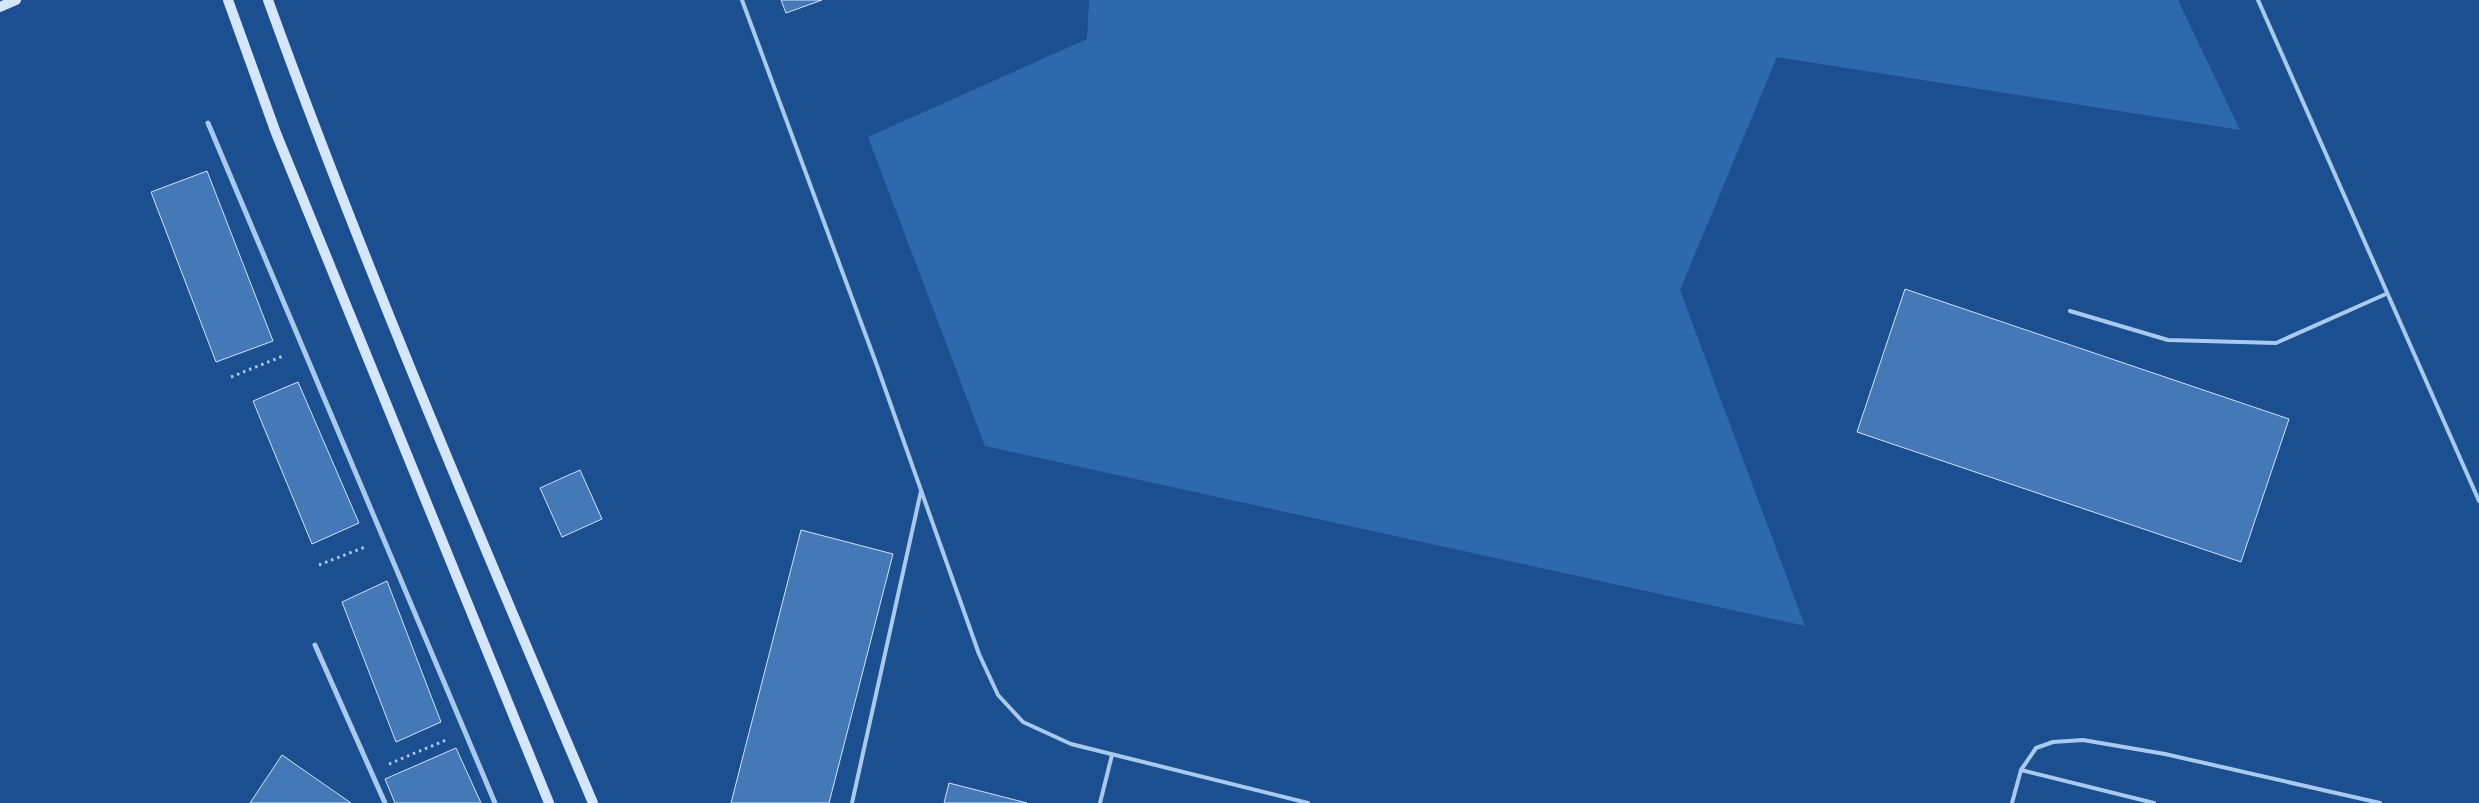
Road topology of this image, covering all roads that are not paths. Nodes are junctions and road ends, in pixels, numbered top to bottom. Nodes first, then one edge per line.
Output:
1 (16, 0) edge
2 (228, 0) edge
3 (268, 0) edge
4 (742, 0) edge
5 (2258, 0) edge
6 (0, 7) edge
7 (208, 123) dead end
8 (2386, 294) junction
9 (2070, 311) dead end
10 (921, 491) junction
11 (2479, 501) edge
12 (316, 645) dead end
13 (1112, 755) junction
14 (2021, 770) junction
15 (385, 803) edge
16 (495, 803) edge
17 (549, 803) edge
18 (593, 803) edge
19 (852, 803) edge
20 (1100, 803) edge
21 (1308, 803) edge
22 (2012, 803) edge
23 (2154, 803) edge
24 (2380, 803) edge

1 - 6 street
2 - 17 street
3 - 18 street
4 - 10 lane
5 - 8 lane
7 - 16 street
8 - 9 lane
8 - 11 lane
10 - 13 lane
10 - 19 lane
12 - 15 street
13 - 20 lane
13 - 21 lane
14 - 22 lane
14 - 23 lane
14 - 24 lane

